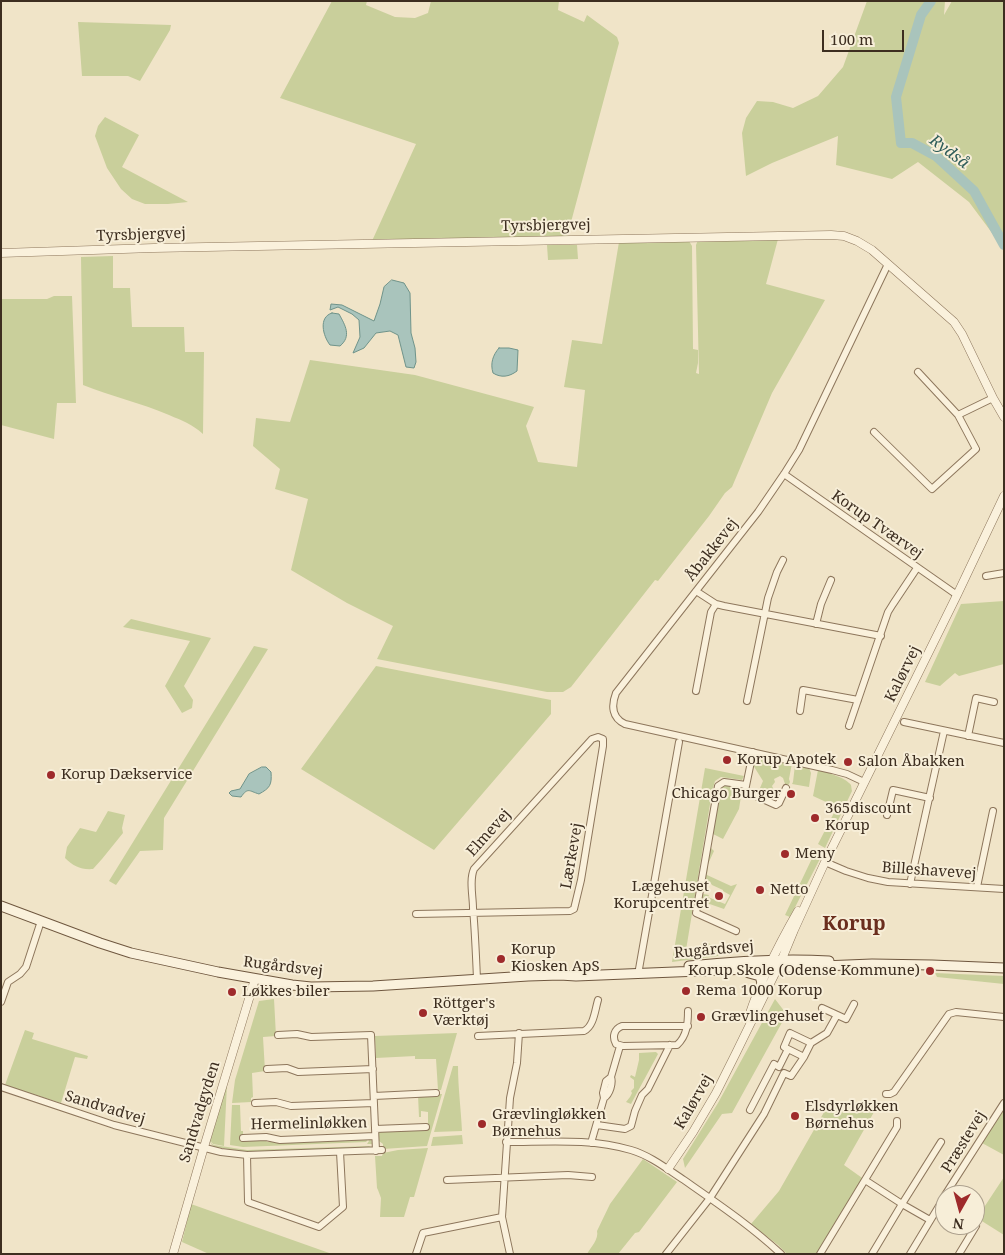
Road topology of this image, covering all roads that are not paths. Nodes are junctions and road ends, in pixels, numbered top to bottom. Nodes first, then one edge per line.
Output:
1 (1, 252) edge
2 (888, 264) junction
3 (918, 372) dead end
4 (993, 398) junction
5 (958, 415) junction
6 (1004, 417) edge
7 (874, 432) dead end
8 (784, 474) junction
9 (1004, 496) edge
10 (783, 560) dead end
11 (917, 568) junction
12 (1004, 573) edge
13 (986, 576) dead end
14 (832, 580) dead end
15 (696, 591) junction
16 (957, 595) junction
17 (716, 604) junction
18 (764, 614) junction
19 (816, 624) junction
20 (881, 636) junction
21 (696, 691) dead end
22 (858, 700) junction
23 (747, 701) dead end
24 (994, 702) dead end
25 (800, 711) dead end
26 (904, 722) dead end
27 (849, 726) dead end
28 (944, 731) junction
29 (968, 736) junction
30 (601, 738) joint
31 (1004, 743) edge
32 (680, 748) dead end
33 (753, 752) junction
34 (864, 782) junction
35 (746, 785) junction
36 (786, 788) dead end
37 (930, 798) junction
38 (993, 811) dead end
39 (887, 815) dead end
40 (825, 862) junction
41 (910, 884) junction
42 (977, 887) junction
43 (1004, 889) edge
44 (1, 906) edge
45 (474, 912) junction
46 (416, 914) dead end
47 (41, 921) junction
48 (736, 931) dead end
49 (775, 964) junction
50 (872, 964) junction
51 (1004, 968) edge
52 (724, 970) junction
53 (640, 971) junction
54 (697, 971) junction
55 (255, 979) junction
56 (477, 979) junction
57 (762, 983) junction
58 (598, 1000) dead end
59 (1, 1002) edge
60 (854, 1004) dead end
61 (822, 1008) dead end
62 (688, 1011) dead end
63 (837, 1015) junction
64 (1004, 1017) edge
65 (688, 1026) junction
66 (278, 1034) dead end
67 (519, 1034) junction
68 (478, 1036) dead end
69 (811, 1043) junction
70 (670, 1045) junction
71 (620, 1046) junction
72 (740, 1046) junction
73 (788, 1049) junction
74 (804, 1057) junction
75 (267, 1069) dead end
76 (373, 1069) junction
77 (1, 1088) edge
78 (436, 1093) dead end
79 (886, 1094) dead end
80 (374, 1099) junction
81 (756, 1099) junction
82 (255, 1103) dead end
83 (1004, 1103) edge
84 (768, 1106) junction
85 (750, 1110) dead end
86 (898, 1121) dead end
87 (597, 1125) junction
88 (426, 1127) dead end
89 (375, 1133) junction
90 (243, 1138) dead end
91 (506, 1142) junction
92 (941, 1142) dead end
93 (591, 1143) junction
94 (204, 1147) junction
95 (340, 1152) junction
96 (247, 1155) junction
97 (668, 1169) junction
98 (592, 1177) dead end
99 (505, 1178) junction
100 (447, 1180) dead end
101 (865, 1180) junction
102 (951, 1185) edge
103 (710, 1198) junction
104 (902, 1204) junction
105 (935, 1212) edge
106 (502, 1217) junction
107 (930, 1220) junction
108 (971, 1235) edge
109 (173, 1254) edge
110 (416, 1254) edge
111 (510, 1254) edge
112 (666, 1254) edge
113 (781, 1254) edge
114 (820, 1254) edge
115 (872, 1254) edge
116 (910, 1254) edge
117 (959, 1254) edge

1 - 2 street, Tyrsbjergvej
2 - 4 street, Tyrsbjergvej
2 - 8 street, Åbakkevej
3 - 5 street
4 - 5 street
4 - 6 street, Tyrsbjergvej
5 - 7 street
8 - 11 street, Korup Tværvej
8 - 15 street, Åbakkevej
9 - 16 street, Kalørvej
10 - 18 street
11 - 16 street, Korup Tværvej
11 - 20 street
12 - 13 street
14 - 19 street
15 - 17 street
15 - 33 street, Åbakkevej
16 - 34 street, Kalørvej
17 - 18 street
17 - 21 street
18 - 19 street
18 - 23 street
19 - 20 street
20 - 22 street
22 - 25 street
22 - 27 street
24 - 29 street
26 - 28 street
28 - 29 street
28 - 37 street
29 - 31 street
30 - 45 street, Elmevej
30 - 45 street, Lærkevej
32 - 53 street
33 - 34 street, Åbakkevej
33 - 35 street
34 - 40 street, Kalørvej
35 - 36 street
35 - 48 street
37 - 39 street
37 - 41 street
38 - 42 street
40 - 41 street, Billeshavevej
40 - 49 street, Kalørvej
41 - 42 street, Billeshavevej
42 - 43 street, Billeshavevej
44 - 47 main road, Rugårdsvej
45 - 46 street
45 - 56 street, Elmevej
47 - 55 main road, Rugårdsvej
47 - 59 street
49 - 50 main road, Rugårdsvej
49 - 50 main road, Rugårdsvej
49 - 52 main road, Rugårdsvej
49 - 53 main road, Rugårdsvej
49 - 54 main road
49 - 57 street, Kalørvej
49 - 72 street, Kalørvej
50 - 51 main road, Rugårdsvej
52 - 54 main road, Rugårdsvej
52 - 57 main road
53 - 54 main road, Rugårdsvej
53 - 56 main road, Rugårdsvej
55 - 56 main road, Rugårdsvej
55 - 94 street, Sandvadgyden
57 - 72 street, Kalørvej
58 - 67 street
60 - 63 street
61 - 63 street
62 - 65 street
63 - 69 street
64 - 79 street
65 - 70 street
65 - 71 street
66 - 76 street, Hermelinløkken
67 - 68 street
67 - 91 street
69 - 73 street
69 - 74 street
70 - 71 street
70 - 87 street
71 - 87 street
72 - 97 street, Kalørvej
73 - 74 street
73 - 81 street
74 - 84 street
75 - 76 street
76 - 80 street, Hermelinløkken
77 - 94 street, Sandvadvej
78 - 80 street, Hermelinløkken
80 - 82 street, Hermelinløkken
80 - 89 street, Hermelinløkken
81 - 84 street
81 - 85 street
83 - 102 street, Præstevej
84 - 103 street
86 - 101 street
87 - 93 street
88 - 89 street, Hermelinløkken
89 - 90 street, Hermelinløkken
89 - 95 street, Hermelinløkken
91 - 93 street
91 - 99 street
92 - 104 street, Præstevej
93 - 97 street
94 - 96 street, Hermelinløkken
94 - 109 street, Sandvadgyden
95 - 96 street, Hermelinløkken
95 - 96 street, Hermelinløkken
97 - 103 street
98 - 99 street
99 - 100 street
99 - 106 street
101 - 104 street
101 - 114 street
103 - 112 street
103 - 113 street
104 - 107 street
104 - 115 street, Præstevej
105 - 107 street, Præstevej
106 - 110 street
106 - 111 street
107 - 116 street, Præstevej
108 - 117 street

